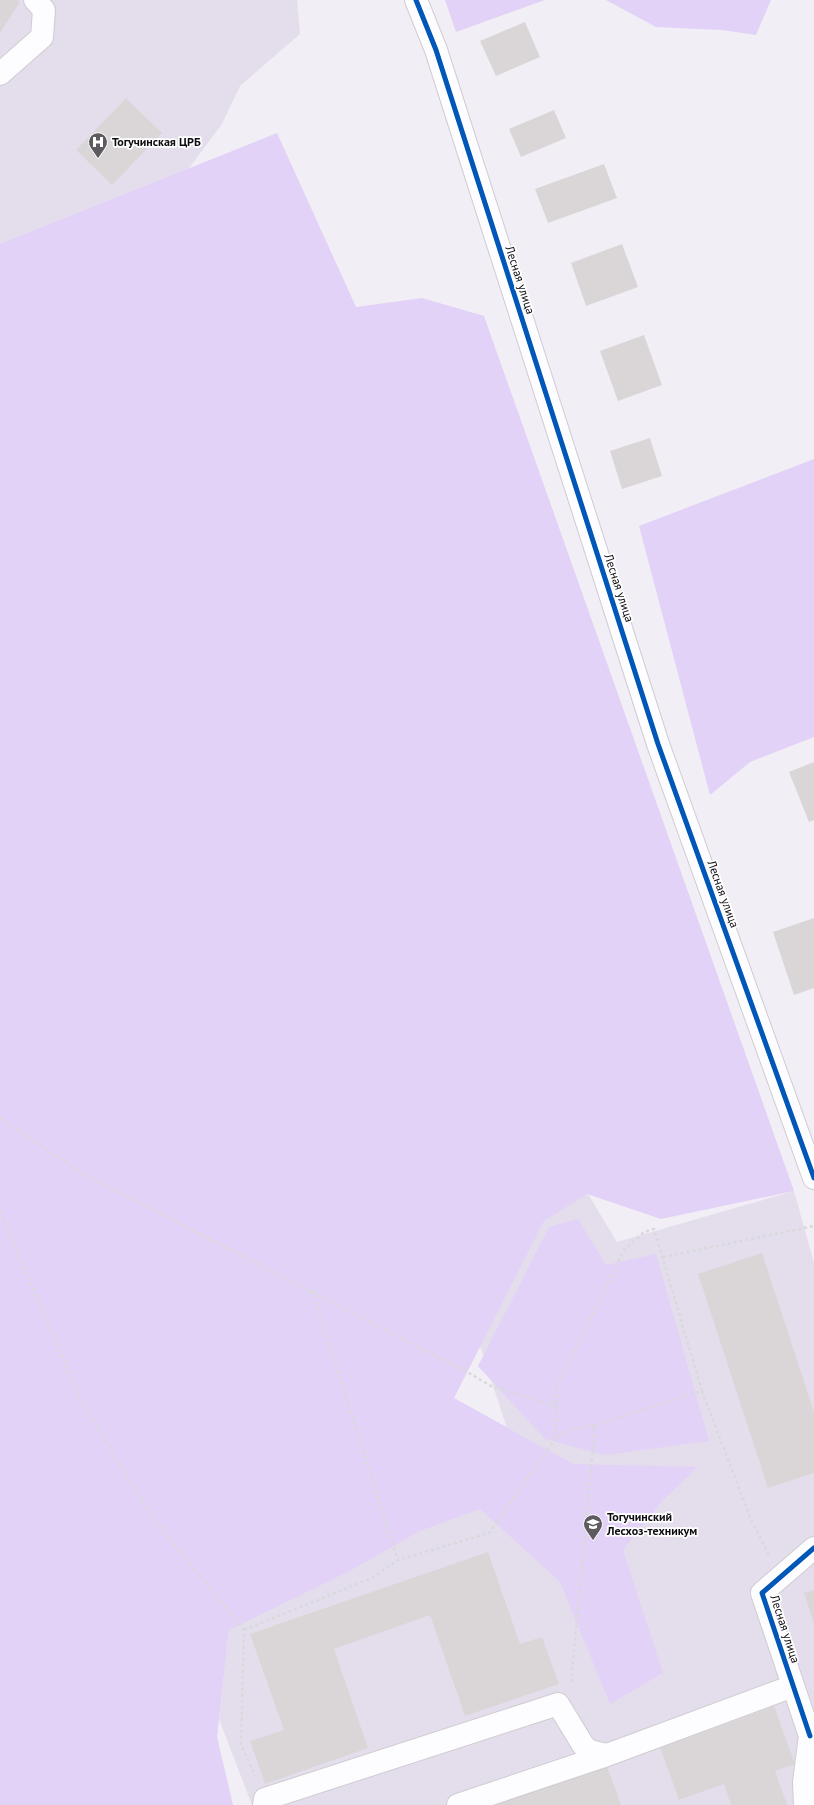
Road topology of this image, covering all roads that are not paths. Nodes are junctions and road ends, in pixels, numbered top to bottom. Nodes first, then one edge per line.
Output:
1 (35, 0) edge
2 (416, 0) edge
3 (0, 74) edge
4 (814, 1178) edge
5 (814, 1548) edge
6 (793, 1686) junction
7 (812, 1738) edge
8 (607, 1755) junction
9 (265, 1802) edge
10 (458, 1805) edge
11 (805, 1805) edge

1 - 3 street
2 - 4 street, Лесная улица
5 - 6 street, Лесная улица
6 - 7 street, Лесная улица
6 - 8 street
7 - 11 street
8 - 9 street
8 - 10 street

